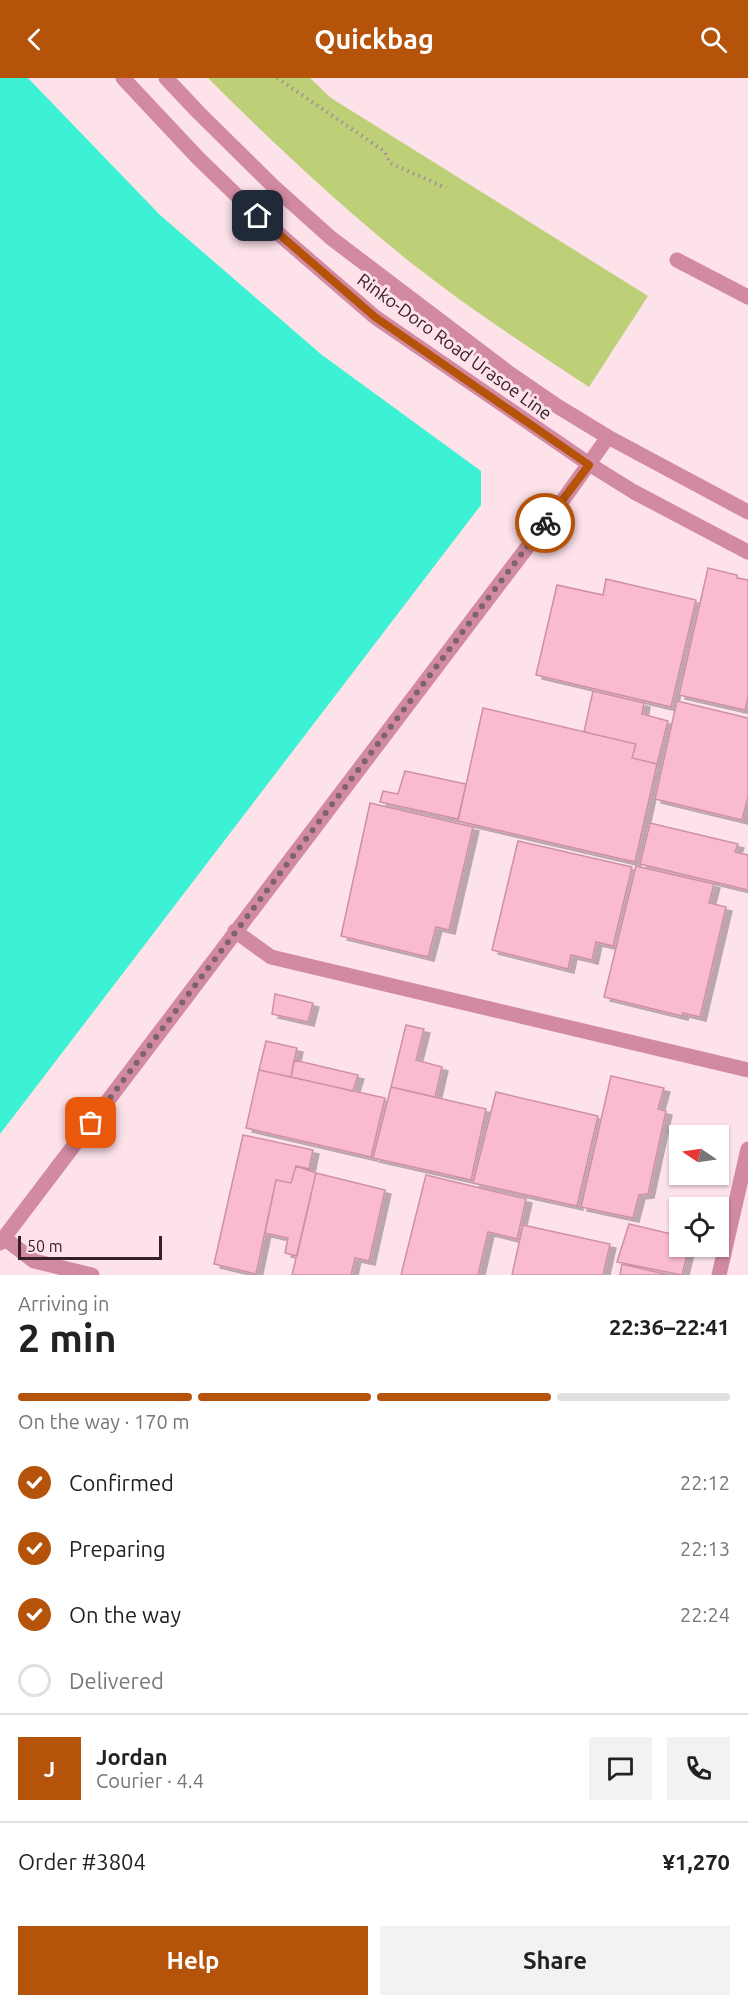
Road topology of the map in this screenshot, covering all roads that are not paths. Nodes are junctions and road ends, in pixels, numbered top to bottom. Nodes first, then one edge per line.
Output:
1 (123, 78) edge
2 (166, 78) edge
3 (677, 260) dead end
4 (748, 297) edge
5 (608, 437) junction
6 (589, 465) junction
7 (748, 512) edge
8 (748, 552) edge
9 (235, 931) junction
10 (748, 1070) edge
11 (748, 1149) edge
12 (2, 1241) edge
13 (92, 1275) edge
14 (719, 1275) edge

1 - 6 street, Rinko-Doro Road Urasoe Line
2 - 5 street, Rinko-Doro Road Urasoe Line
3 - 4 street
5 - 6 street
5 - 7 street, Rinko-Doro Road Urasoe Line
6 - 8 street, Rinko-Doro Road Urasoe Line
6 - 9 street
9 - 10 street
9 - 12 street
11 - 14 street
12 - 13 street

